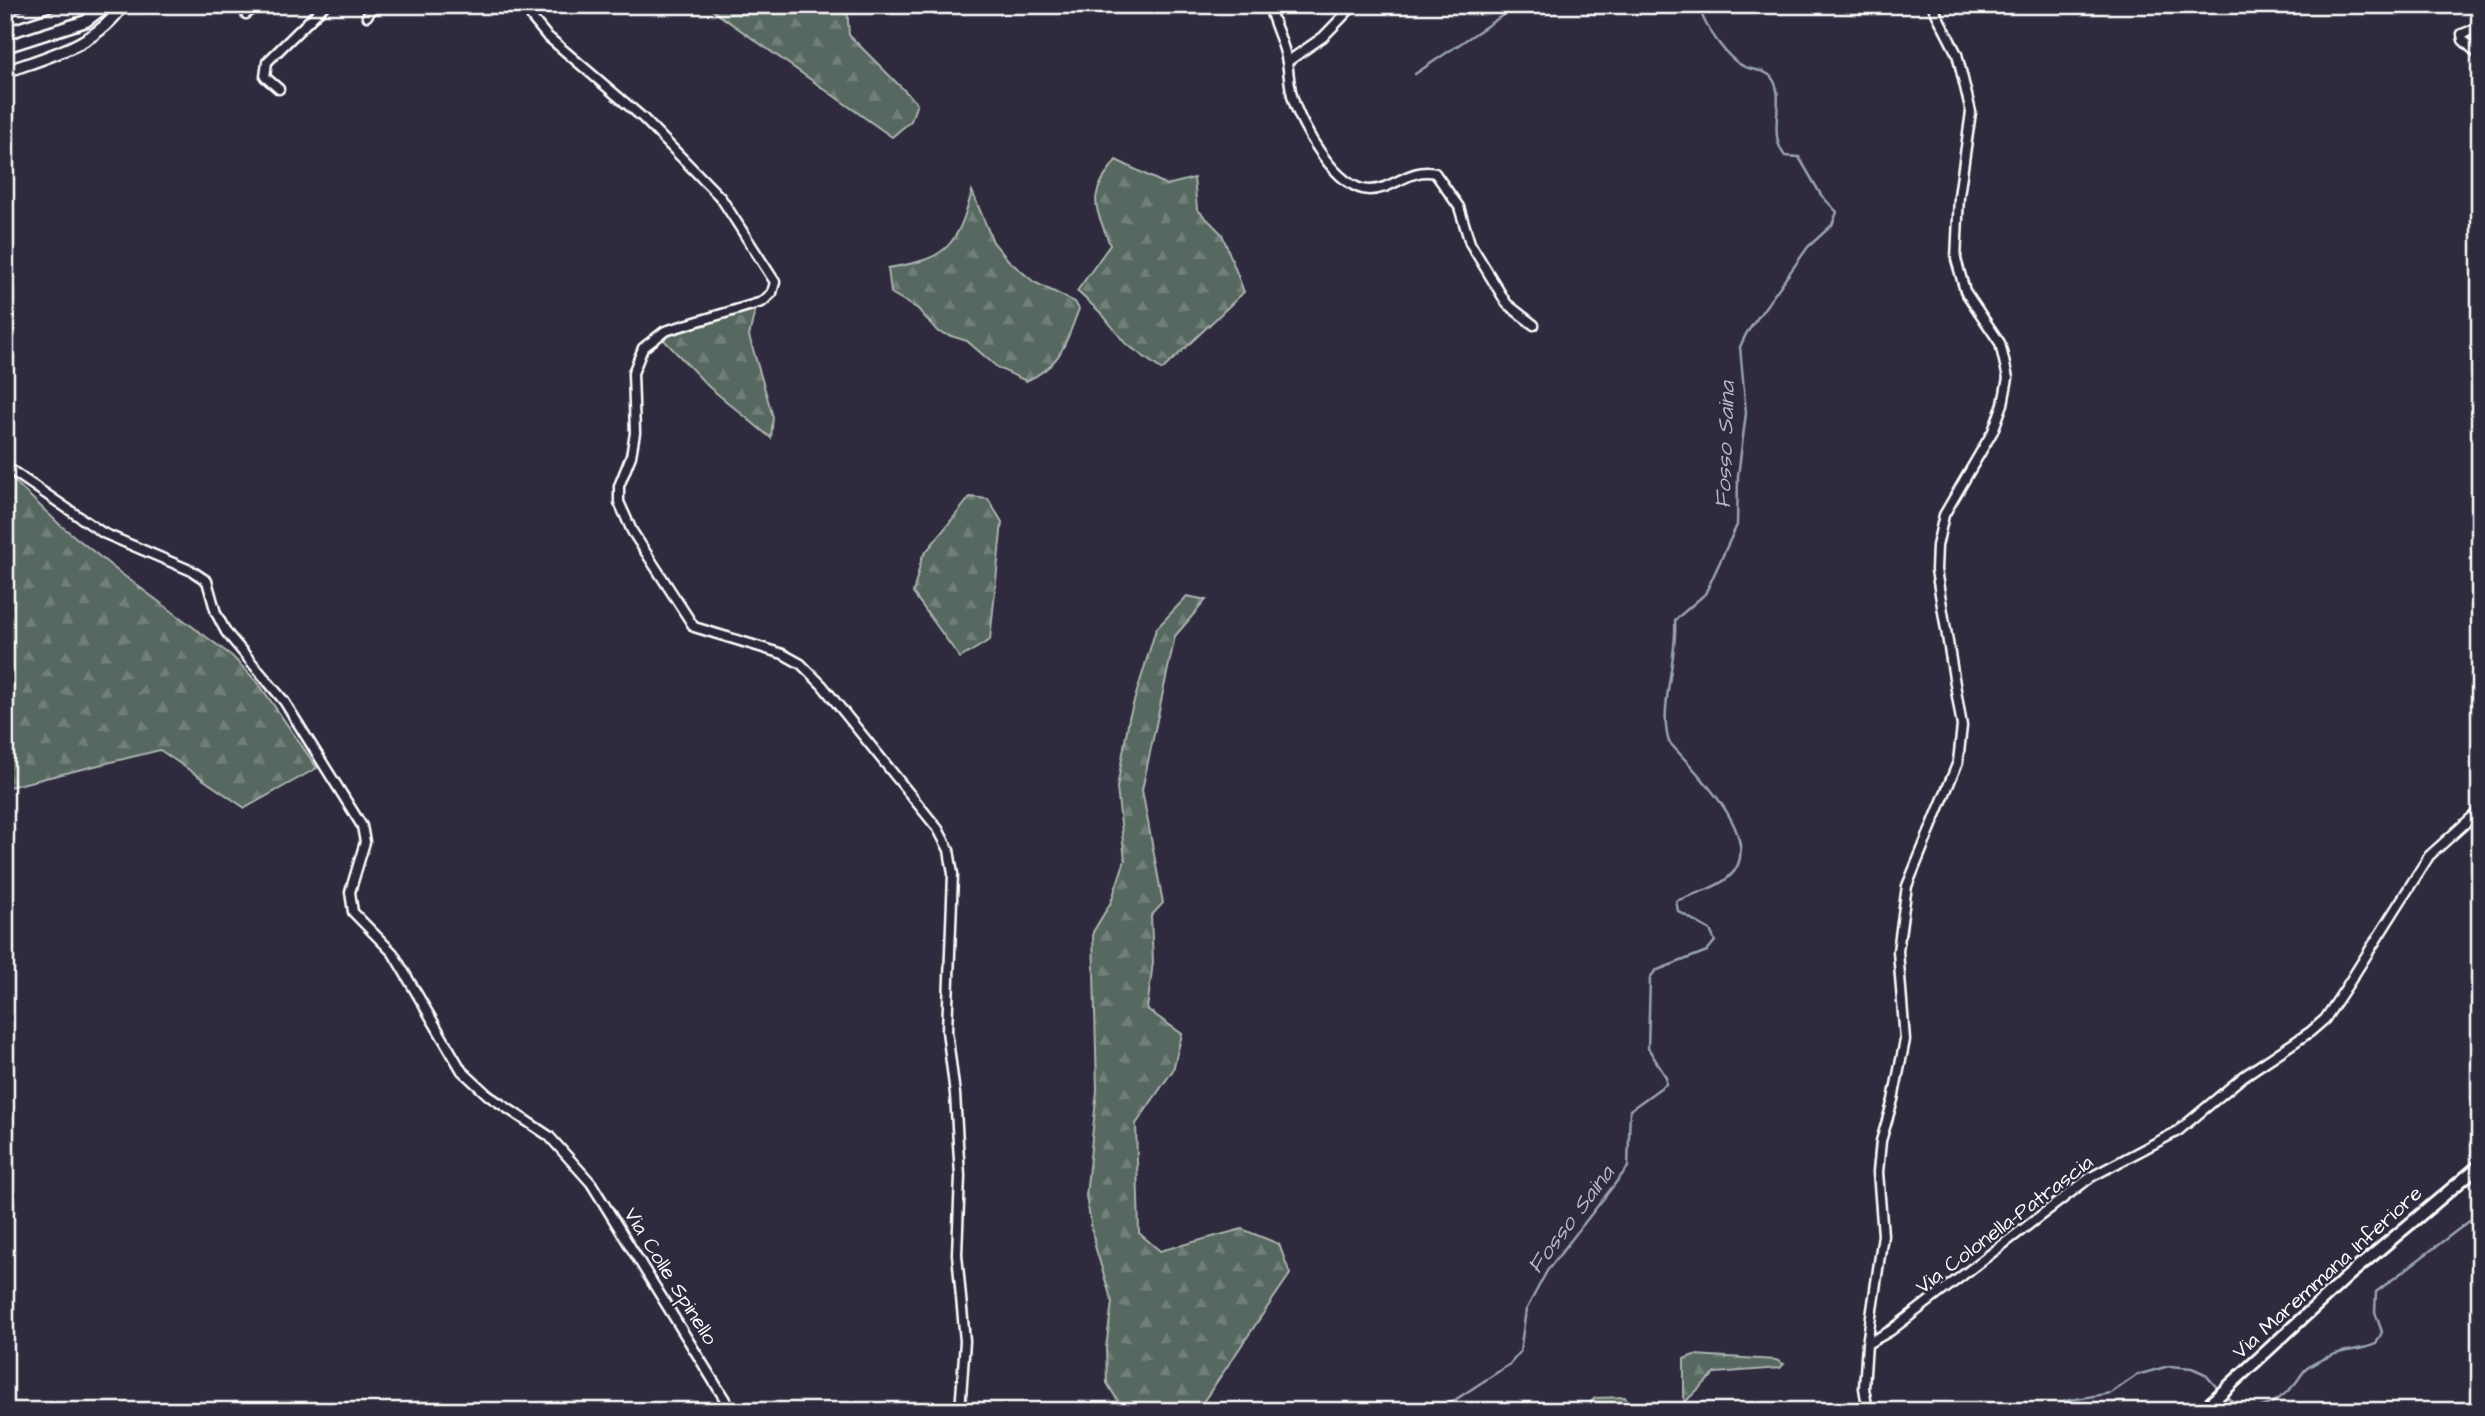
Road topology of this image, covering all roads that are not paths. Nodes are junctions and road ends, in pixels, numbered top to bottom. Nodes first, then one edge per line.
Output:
1 (54, 5) edge
2 (107, 5) edge
3 (123, 5) edge
4 (258, 5) edge
5 (325, 5) edge
6 (375, 5) edge
7 (529, 5) edge
8 (1269, 5) edge
9 (1354, 5) edge
10 (1932, 5) edge
11 (246, 14) dead end
12 (367, 16) dead end
13 (5, 21) edge
14 (2480, 27) edge
15 (5, 47) edge
16 (2480, 56) edge
17 (1287, 62) junction
18 (5, 72) edge
19 (279, 89) dead end
20 (1534, 325) dead end
21 (5, 466) edge
22 (2480, 810) edge
23 (5, 905) edge
24 (5, 931) edge
25 (2480, 1166) edge
26 (1867, 1344) junction
27 (733, 1411) edge
28 (960, 1411) edge
29 (1868, 1411) edge
30 (2202, 1411) edge

1 - 13 street
2 - 15 street
3 - 18 street
4 - 11 street
5 - 19 street
6 - 12 street
7 - 28 street
8 - 17 street
9 - 17 street
10 - 26 street
14 - 16 street
17 - 20 street
21 - 27 street, Via Colle Spinello
22 - 26 street, Via Colonella-Patrascia
23 - 24 street
25 - 30 main road, Via Maremmana Inferiore
26 - 29 street

